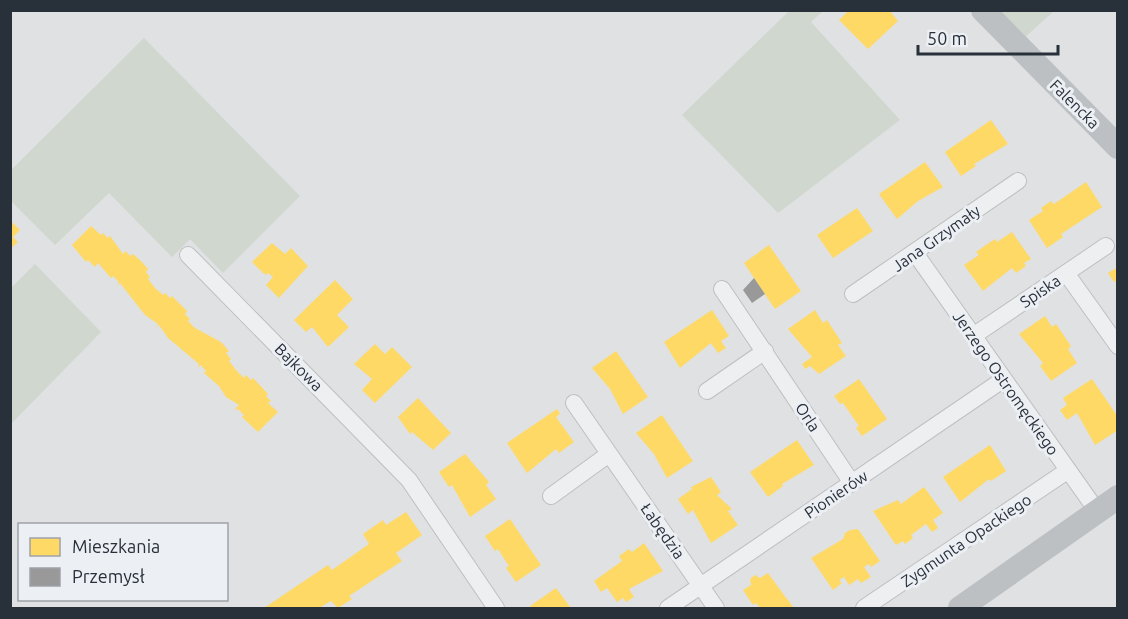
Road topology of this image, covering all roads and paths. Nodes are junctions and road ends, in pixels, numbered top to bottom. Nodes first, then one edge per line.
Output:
1 (983, 10) edge
2 (1118, 147) edge
3 (1018, 181) dead end
4 (1106, 246) dead end
5 (915, 253) junction
6 (188, 255) dead end
7 (1066, 273) junction
8 (722, 289) dead end
9 (853, 294) dead end
10 (973, 336) junction
11 (1118, 346) edge
12 (765, 351) junction
13 (1004, 379) junction
14 (707, 391) dead end
15 (574, 403) dead end
16 (609, 454) junction
17 (1067, 471) junction
18 (852, 483) junction
19 (552, 496) dead end
20 (1118, 497) edge
21 (1097, 511) junction
22 (700, 586) junction
23 (491, 607) edge
24 (668, 609) edge
25 (716, 609) edge
26 (864, 609) edge
27 (960, 609) edge

1 - 2 street, Falencka
3 - 5 street, Jana Grzymały
4 - 7 street, Spiska
5 - 9 street, Jana Grzymały
5 - 10 street, Jerzego Ostromęckiego
6 - 23 street, Bajkowa
7 - 10 street, Spiska
7 - 11 street
8 - 12 street, Orla
10 - 13 street, Jerzego Ostromęckiego
12 - 14 street
12 - 18 street, Orla
13 - 17 street, Jerzego Ostromęckiego
13 - 18 street, Pionierów
15 - 16 street, Łabędzia
16 - 19 street
16 - 22 street, Łabędzia
17 - 21 street, Jerzego Ostromęckiego
17 - 26 street, Zygmunta Opackiego
18 - 22 street, Pionierów
20 - 21 street
21 - 27 street
22 - 24 street, Pionierów
22 - 25 street, Łabędzia

